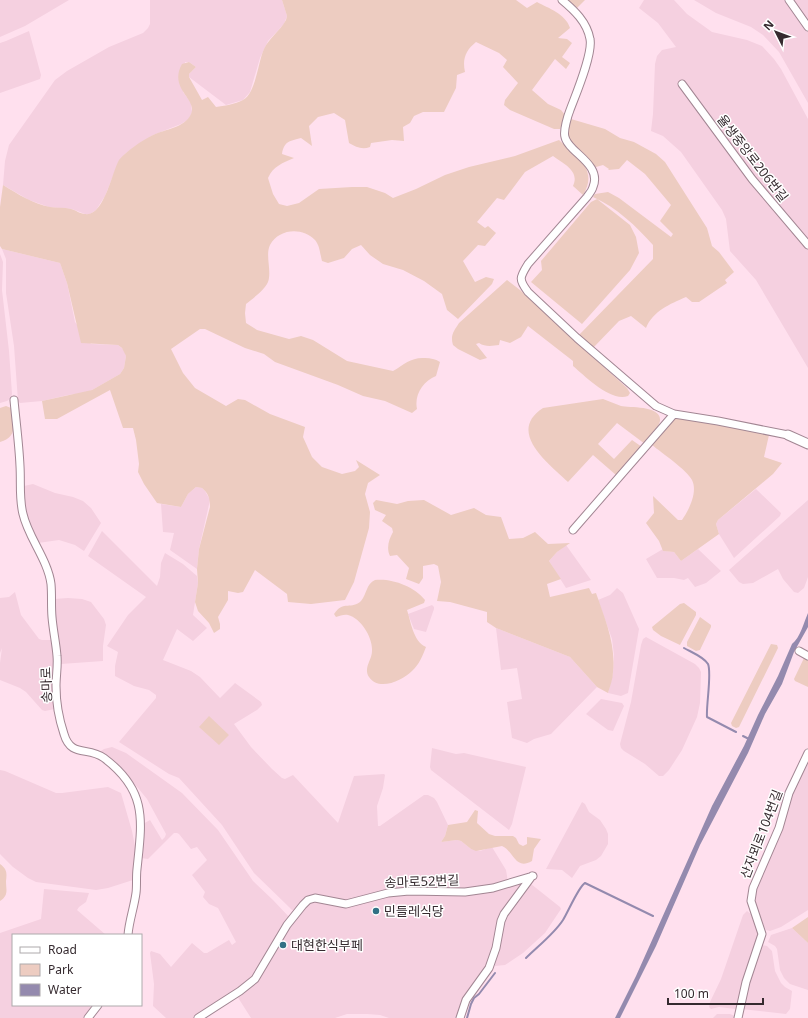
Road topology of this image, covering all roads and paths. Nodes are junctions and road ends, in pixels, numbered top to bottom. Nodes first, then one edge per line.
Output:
1 (562, 0) edge
2 (789, 0) edge
3 (808, 27) edge
4 (682, 84) dead end
5 (808, 245) edge
6 (14, 400) dead end
7 (674, 414) junction
8 (788, 436) joint
9 (808, 444) edge
10 (573, 530) dead end
11 (799, 651) dead end
12 (808, 656) edge
13 (808, 753) edge
14 (128, 934) edge
15 (97, 1006) edge
16 (88, 1018) edge
17 (198, 1018) edge
18 (460, 1018) edge
19 (738, 1018) edge

1 - 7 street
2 - 3 street
4 - 5 street, 율생중앙로206번길
6 - 14 street, 송마로
7 - 8 street
7 - 10 street
8 - 9 street
11 - 12 street
13 - 19 street, 산자뫼로104번길
15 - 16 street
17 - 18 street, 송마로52번길

